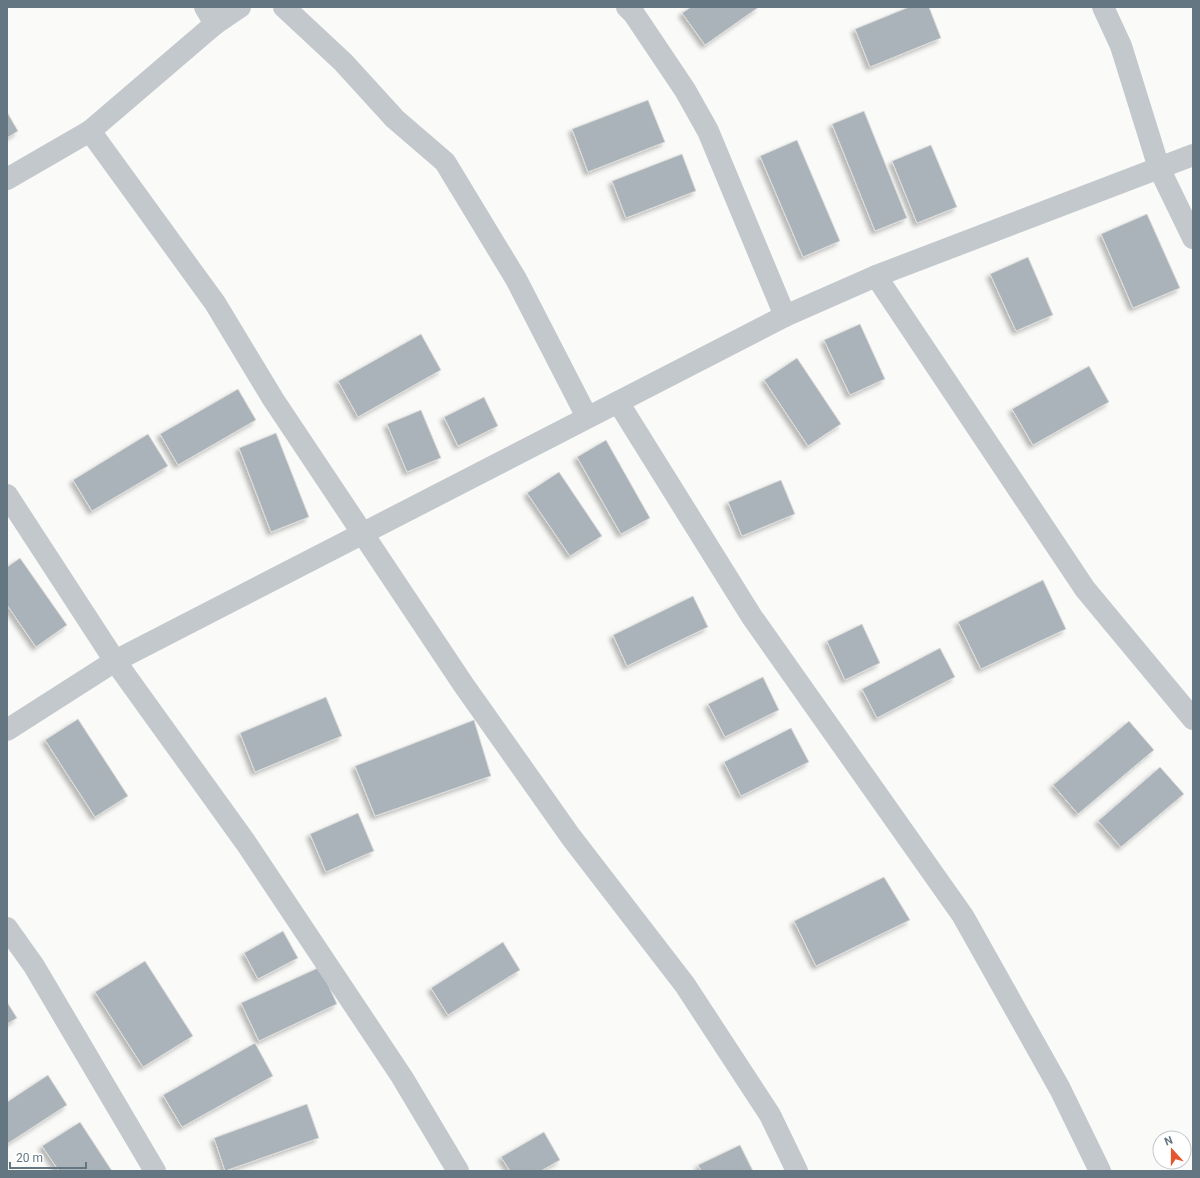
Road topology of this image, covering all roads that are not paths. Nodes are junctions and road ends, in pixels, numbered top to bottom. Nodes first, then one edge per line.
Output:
1 (240, 7) edge
2 (284, 7) edge
3 (627, 7) edge
4 (1103, 7) edge
5 (210, 15) edge
6 (90, 131) junction
7 (1193, 155) edge
8 (1159, 168) junction
9 (7, 180) edge
10 (1193, 238) edge
11 (876, 276) junction
12 (786, 316) junction
13 (618, 402) junction
14 (587, 417) junction
15 (7, 495) edge
16 (361, 533) junction
17 (115, 661) junction
18 (1193, 719) edge
19 (7, 730) edge
20 (7, 928) edge
21 (155, 1171) edge
22 (458, 1171) edge
23 (797, 1171) edge
24 (1100, 1171) edge

1 - 5 street
2 - 14 street
3 - 12 street
4 - 8 street
5 - 6 street
6 - 9 street
6 - 16 street
7 - 8 street
8 - 10 street
8 - 11 street
11 - 12 street
11 - 18 street
12 - 13 street
13 - 14 street
13 - 24 street
14 - 16 street
15 - 17 street
16 - 17 street
16 - 23 street
17 - 19 street
17 - 22 street
20 - 21 street

